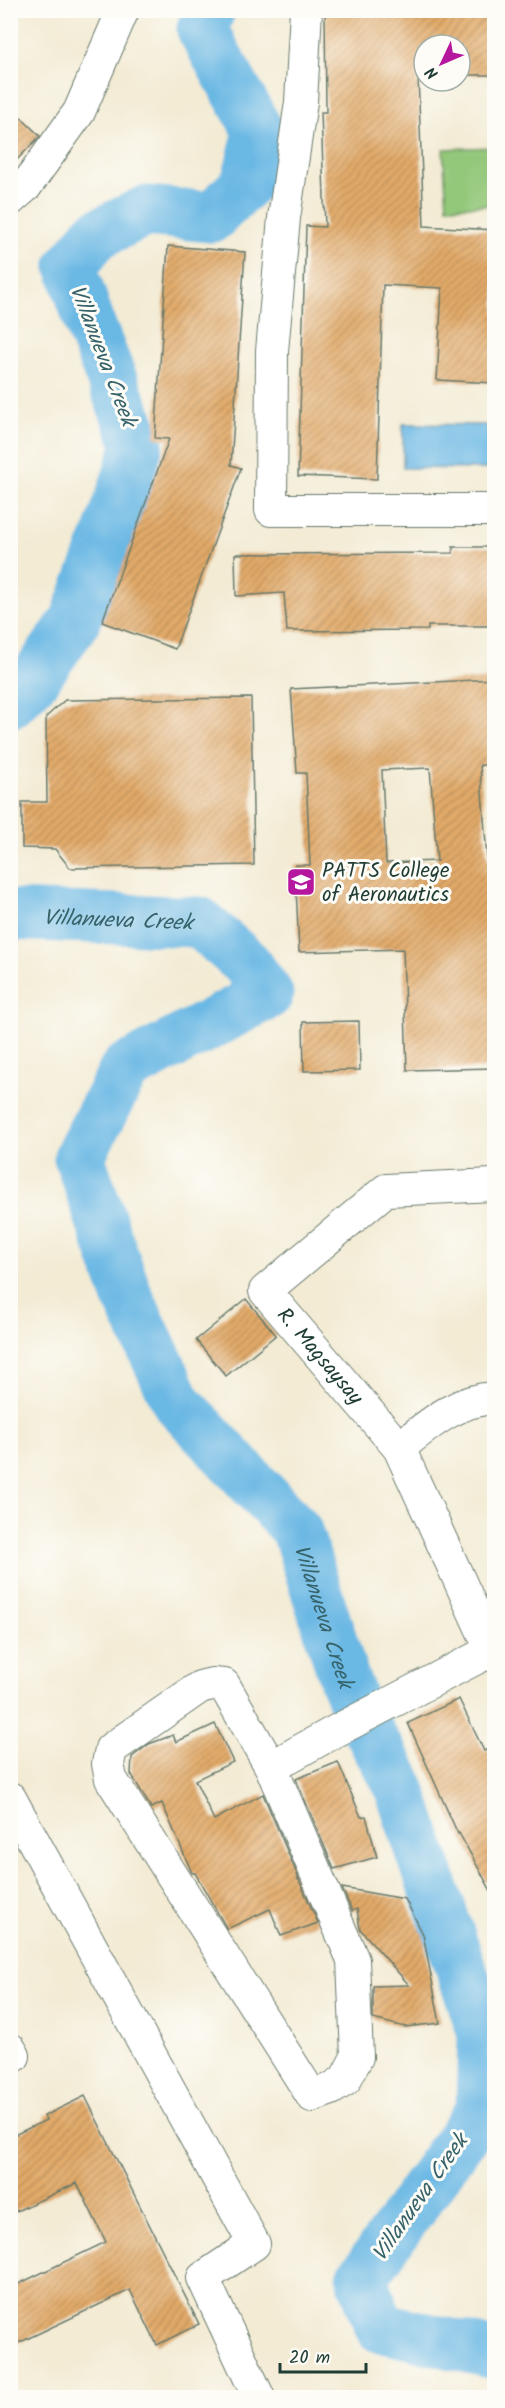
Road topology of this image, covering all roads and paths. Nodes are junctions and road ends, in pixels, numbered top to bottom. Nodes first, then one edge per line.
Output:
1 (123, 10) edge
2 (306, 10) edge
3 (10, 200) edge
4 (495, 510) edge
5 (495, 1185) edge
6 (495, 1398) edge
7 (399, 1448) junction
8 (494, 1652) edge
9 (271, 1767) junction
10 (10, 1798) edge
11 (260, 2397) edge

1 - 3 street
2 - 4 street
5 - 7 street, R. Magsaysay
6 - 7 street
7 - 8 street, R. Magsaysay
8 - 9 street
9 - 9 street
10 - 11 street

